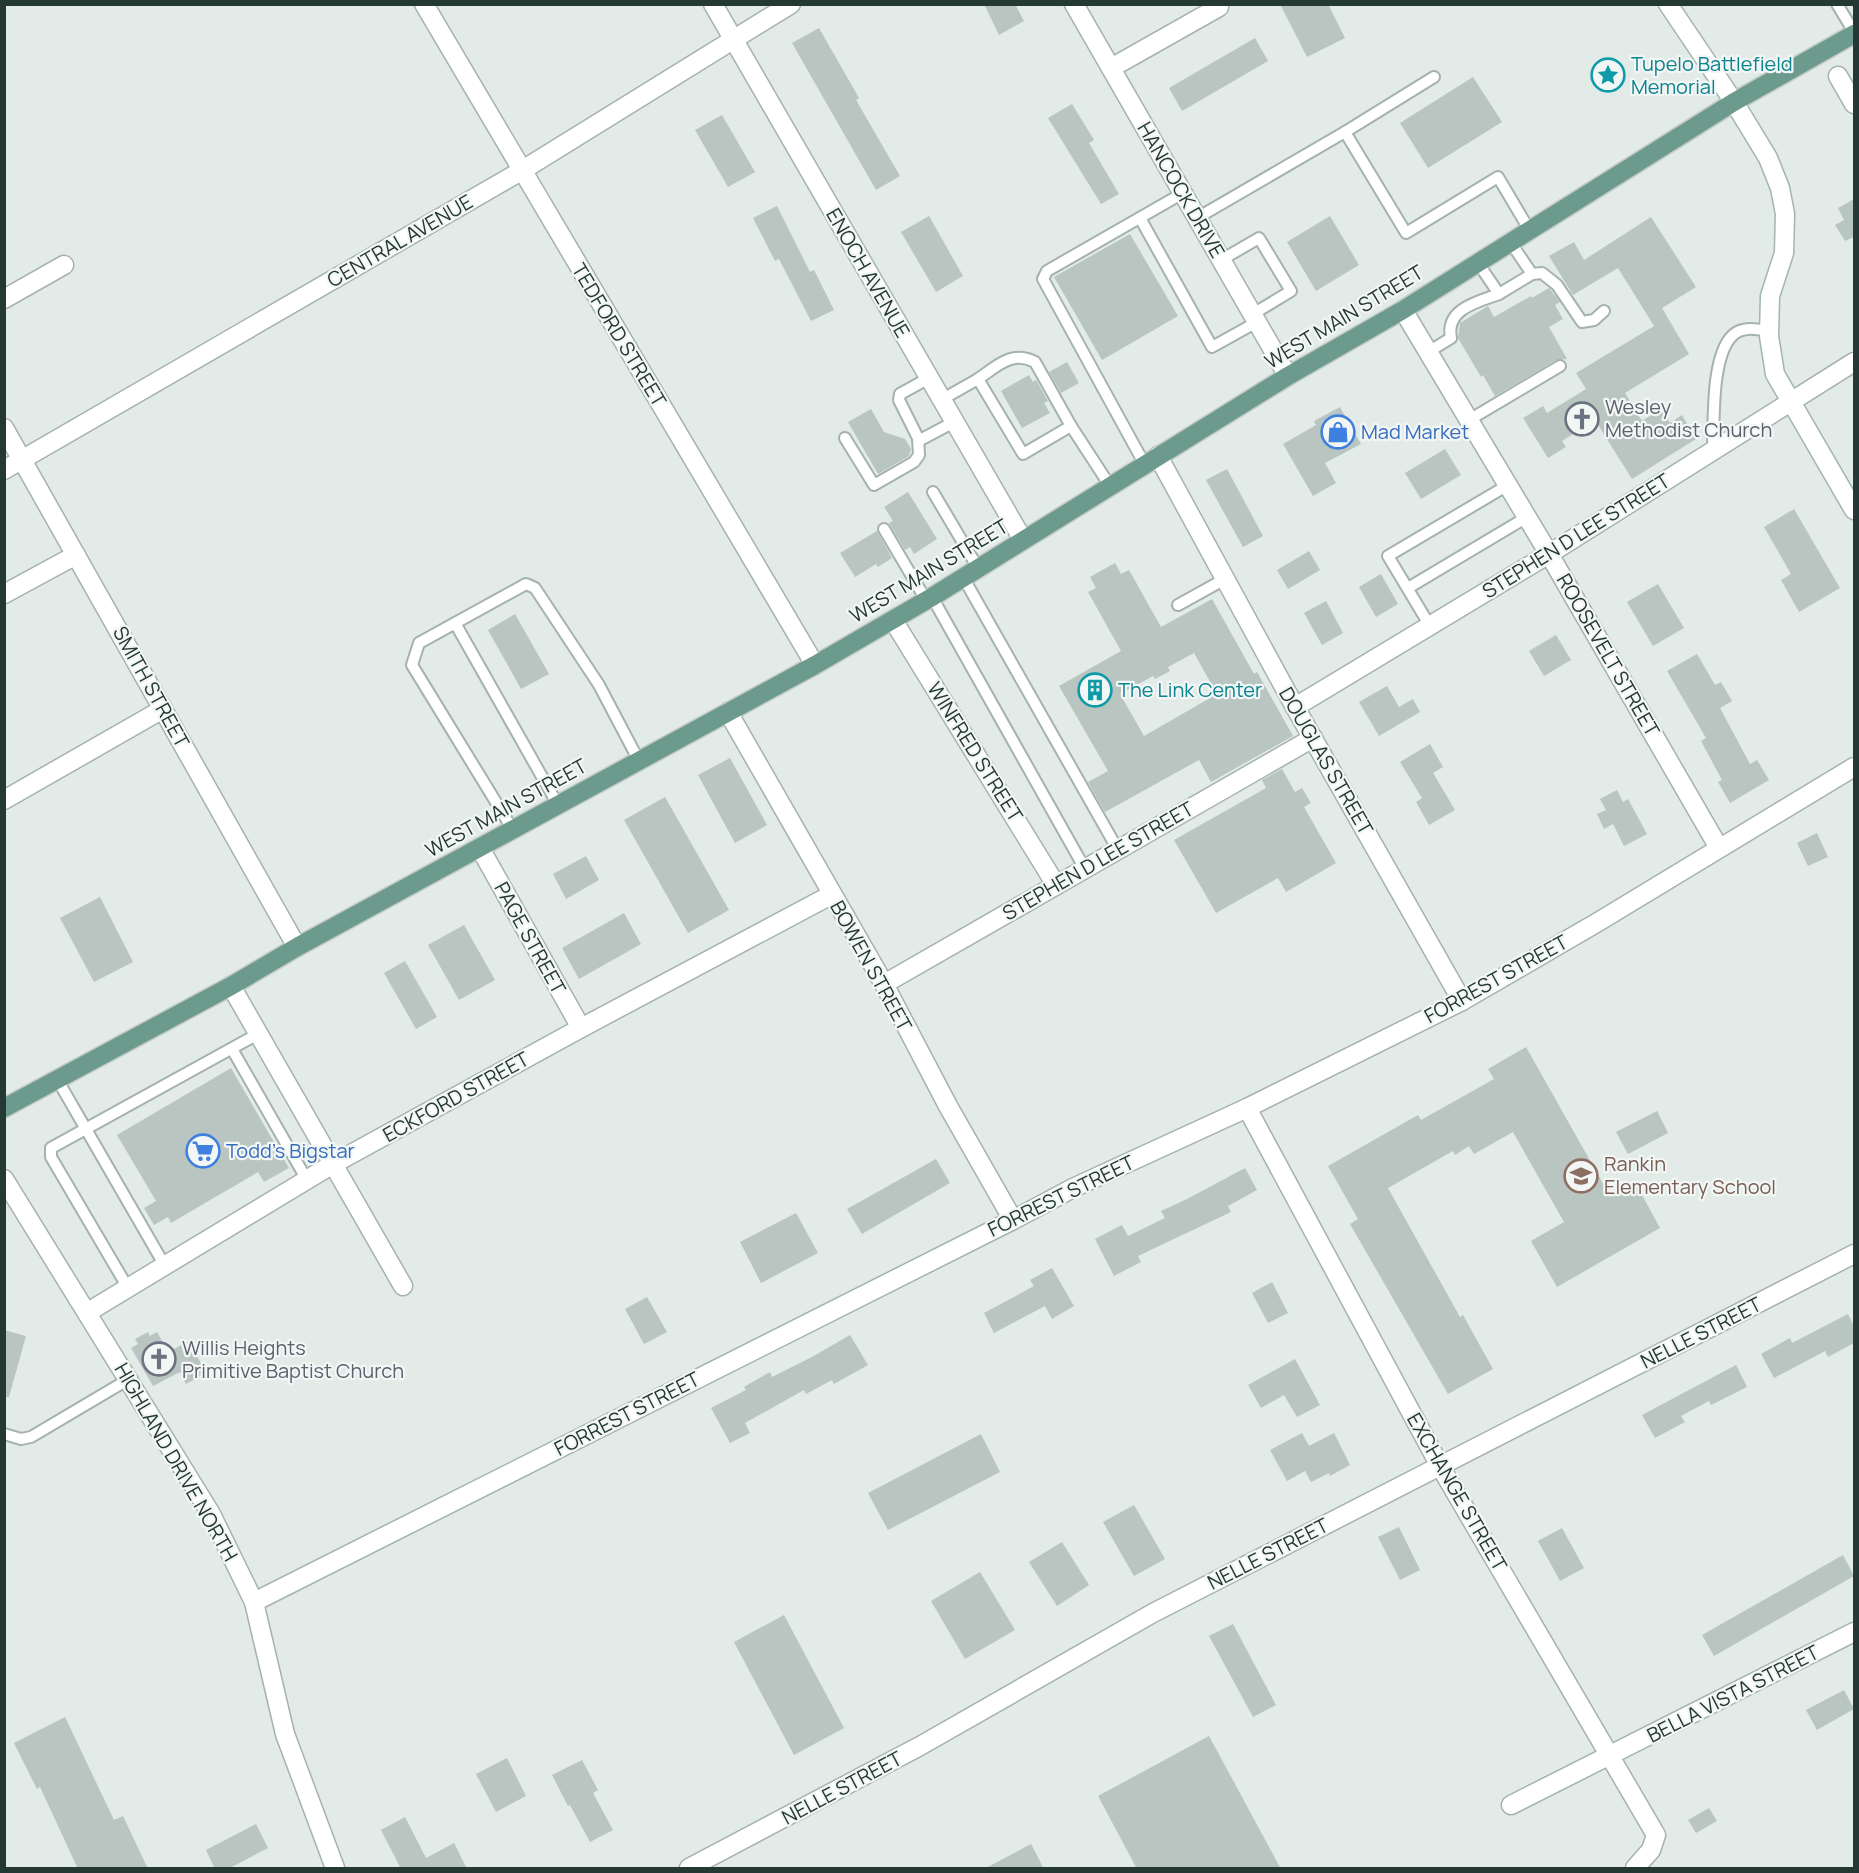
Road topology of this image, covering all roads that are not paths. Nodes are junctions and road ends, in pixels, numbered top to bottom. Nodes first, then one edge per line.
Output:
1 (424, 4) edge
2 (713, 4) edge
3 (791, 4) edge
4 (1074, 4) edge
5 (1837, 4) edge
6 (1674, 6) edge
7 (1220, 7) dead end
8 (1854, 33) edge
9 (734, 41) junction
10 (1111, 68) junction
11 (1434, 77) dead end
12 (1734, 102) junction
13 (1345, 132) junction
14 (521, 171) junction
15 (1183, 193) junction
16 (1140, 218) junction
17 (1197, 218) junction
18 (1530, 231) junction
19 (1511, 243) junction
20 (1221, 260) junction
21 (1478, 263) junction
22 (64, 265) dead end
23 (1532, 274) junction
24 (1499, 294) junction
25 (4, 299) edge
26 (1403, 309) junction
27 (1604, 311) dead end
28 (1255, 318) junction
29 (1769, 330) junction
30 (1428, 352) junction
31 (1854, 362) edge
32 (1560, 366) dead end
33 (1288, 376) junction
34 (928, 378) junction
35 (978, 379) junction
36 (941, 400) junction
37 (1791, 400) junction
38 (1469, 420) junction
39 (954, 422) junction
40 (1071, 426) junction
41 (4, 428) edge
42 (846, 438) dead end
43 (918, 438) junction
44 (1713, 450) junction
45 (24, 459) junction
46 (1152, 461) junction
47 (4, 470) edge
48 (1508, 485) junction
49 (1110, 486) junction
50 (933, 492) dead end
51 (1854, 510) edge
52 (1527, 517) junction
53 (884, 529) dead end
54 (1023, 540) junction
55 (1549, 554) junction
56 (76, 555) junction
57 (971, 573) junction
58 (1225, 579) junction
59 (1408, 588) junction
60 (4, 594) edge
61 (929, 598) junction
62 (1178, 605) dead end
63 (893, 620) junction
64 (455, 623) junction
65 (1430, 626) junction
66 (815, 665) junction
67 (1295, 707) junction
68 (163, 709) junction
69 (728, 712) junction
70 (1313, 738) junction
71 (639, 761) junction
72 (1854, 767) edge
73 (4, 800) edge
74 (558, 805) junction
75 (513, 830) junction
76 (480, 848) junction
77 (1719, 848) junction
78 (1118, 850) junction
79 (1084, 869) junction
80 (1056, 885) junction
81 (831, 895) junction
82 (297, 947) junction
83 (884, 984) junction
84 (231, 986) junction
85 (1462, 1001) junction
86 (581, 1028) junction
87 (258, 1034) junction
88 (232, 1049) junction
89 (57, 1079) junction
90 (4, 1108) edge
91 (1247, 1108) junction
92 (85, 1128) junction
93 (333, 1164) junction
94 (4, 1179) edge
95 (307, 1180) junction
96 (10, 1200) edge
97 (1013, 1220) junction
98 (1854, 1254) edge
99 (165, 1266) junction
100 (403, 1286) dead end
101 (128, 1288) junction
102 (88, 1312) junction
103 (129, 1380) junction
104 (4, 1434) edge
105 (1440, 1466) junction
106 (254, 1602) junction
107 (1854, 1632) edge
108 (1611, 1756) junction
109 (1511, 1805) dead end
110 (335, 1869) edge
111 (689, 1869) edge
112 (1635, 1869) edge

1 - 14 street, TEDFORD STREET
2 - 9 street, ENOCH AVENUE
3 - 9 street, CENTRAL AVENUE
4 - 10 street, HANCOCK DRIVE
5 - 8 lane
6 - 12 street
7 - 10 street
8 - 12 main road, WEST MAIN STREET
9 - 14 street, CENTRAL AVENUE
9 - 34 street, ENOCH AVENUE
10 - 15 street, HANCOCK DRIVE
11 - 13 lane
12 - 18 main road, WEST MAIN STREET
12 - 29 street
13 - 17 lane
13 - 18 lane
14 - 45 street, CENTRAL AVENUE
14 - 66 street, TEDFORD STREET
15 - 16 lane
15 - 17 street, HANCOCK DRIVE
16 - 28 lane
16 - 46 lane
17 - 20 street, HANCOCK DRIVE
18 - 19 main road, WEST MAIN STREET
19 - 21 main road, WEST MAIN STREET
19 - 23 lane
20 - 28 street, HANCOCK DRIVE
20 - 28 lane
21 - 24 lane
21 - 26 main road, WEST MAIN STREET
22 - 25 street
23 - 24 lane
23 - 27 lane
24 - 30 lane
26 - 30 street, ROOSEVELT STREET
26 - 33 main road, WEST MAIN STREET
28 - 33 street, HANCOCK DRIVE
29 - 37 street
29 - 44 lane
30 - 38 street, ROOSEVELT STREET
31 - 37 street, STEPHEN D LEE STREET
32 - 38 lane
33 - 46 main road, WEST MAIN STREET
34 - 36 street, ENOCH AVENUE
34 - 43 lane
35 - 36 lane
35 - 40 lane
35 - 40 lane
36 - 39 street, ENOCH AVENUE
37 - 44 street, STEPHEN D LEE STREET
37 - 51 street
38 - 48 street, ROOSEVELT STREET
39 - 43 lane
39 - 54 street, ENOCH AVENUE
40 - 49 lane
41 - 45 street, SMITH STREET
42 - 43 lane
44 - 55 street, STEPHEN D LEE STREET
45 - 47 street, CENTRAL AVENUE
45 - 56 street, SMITH STREET
46 - 49 main road, WEST MAIN STREET
46 - 58 street, DOUGLAS STREET
48 - 52 street, ROOSEVELT STREET
48 - 59 lane
49 - 54 main road, WEST MAIN STREET
50 - 57 lane
52 - 55 street, ROOSEVELT STREET
52 - 59 lane
53 - 61 lane
54 - 57 main road, WEST MAIN STREET
55 - 65 street, STEPHEN D LEE STREET
55 - 77 street, ROOSEVELT STREET
56 - 60 street
56 - 68 street, SMITH STREET
57 - 61 main road, WEST MAIN STREET
57 - 78 lane
58 - 62 lane
58 - 67 street, DOUGLAS STREET
59 - 65 lane
61 - 63 main road, WEST MAIN STREET
61 - 79 lane
63 - 66 main road, WEST MAIN STREET
63 - 80 street, WINFRED STREET
64 - 71 lane
64 - 74 lane
64 - 75 lane
65 - 67 street, STEPHEN D LEE STREET
66 - 69 main road, WEST MAIN STREET
67 - 70 street, DOUGLAS STREET
68 - 73 street
68 - 82 street, SMITH STREET
69 - 71 main road, WEST MAIN STREET
69 - 81 street, BOWEN STREET
70 - 78 street, STEPHEN D LEE STREET
70 - 85 street, DOUGLAS STREET
71 - 74 main road, WEST MAIN STREET
72 - 77 street, FORREST STREET
74 - 75 main road, WEST MAIN STREET
75 - 76 main road, WEST MAIN STREET
76 - 82 main road, WEST MAIN STREET
76 - 86 street, PAGE STREET
77 - 85 street, FORREST STREET
78 - 79 street, STEPHEN D LEE STREET
79 - 80 street, STEPHEN D LEE STREET
80 - 83 street, STEPHEN D LEE STREET
81 - 83 street, BOWEN STREET
81 - 86 street, ECKFORD STREET
82 - 84 main road, WEST MAIN STREET
83 - 97 street, BOWEN STREET
84 - 87 street
84 - 89 main road, WEST MAIN STREET
85 - 91 street, FORREST STREET
86 - 93 street, ECKFORD STREET
87 - 88 lane
87 - 93 street
88 - 92 lane
88 - 95 lane
89 - 90 main road, WEST MAIN STREET
89 - 92 lane
91 - 97 street, FORREST STREET
91 - 105 street, EXCHANGE STREET
92 - 99 lane
92 - 101 lane
93 - 95 street, ECKFORD STREET
93 - 100 street
94 - 96 street, HIGHLAND DRIVE NORTH
95 - 99 street, ECKFORD STREET
96 - 102 street, HIGHLAND DRIVE NORTH
97 - 106 street, FORREST STREET
98 - 105 street, NELLE STREET
99 - 101 street, ECKFORD STREET
101 - 102 street, ECKFORD STREET
102 - 103 street, HIGHLAND DRIVE NORTH
103 - 104 lane
103 - 106 street, HIGHLAND DRIVE NORTH
105 - 108 street, EXCHANGE STREET
105 - 111 street, NELLE STREET
106 - 110 street, HIGHLAND DRIVE NORTH
107 - 108 street, BELLA VISTA STREET
108 - 109 street, BELLA VISTA STREET
108 - 112 street, EXCHANGE STREET

